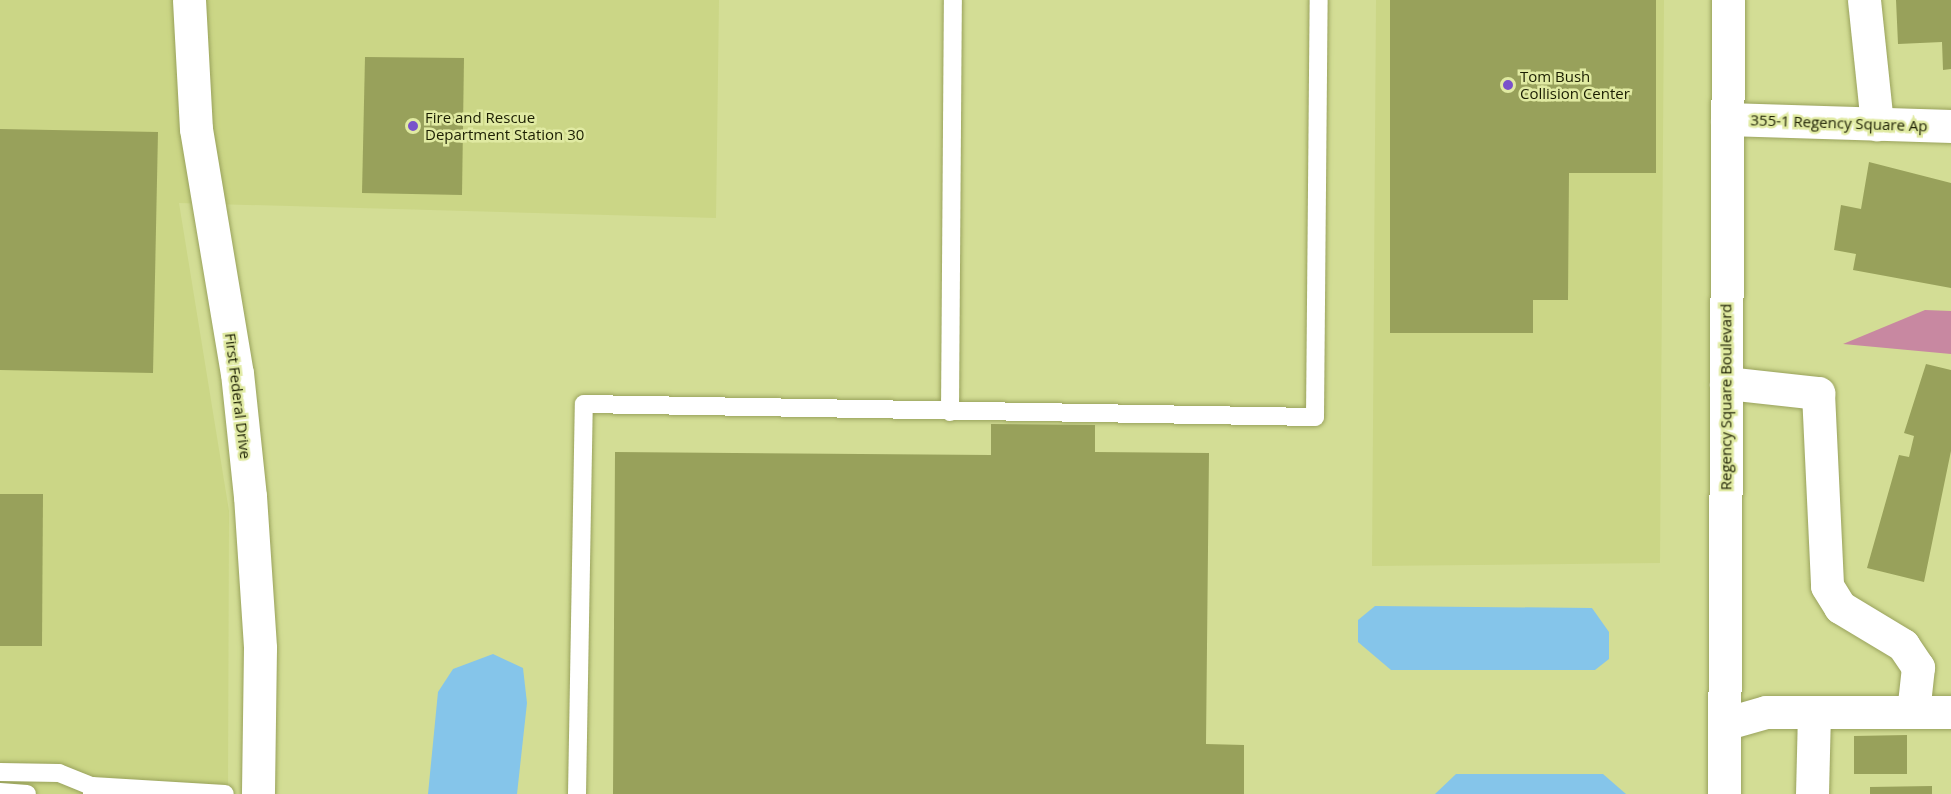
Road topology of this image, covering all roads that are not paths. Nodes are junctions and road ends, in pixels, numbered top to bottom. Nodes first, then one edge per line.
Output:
1 (189, 0) edge
2 (953, 0) edge
3 (1319, 0) edge
4 (1728, 0) edge
5 (1864, 0) edge
6 (1727, 119) junction
7 (1877, 124) junction
8 (1951, 126) edge
9 (1726, 383) junction
10 (950, 412) junction
11 (1814, 712) junction
12 (1913, 712) junction
13 (1951, 712) edge
14 (1724, 724) junction
15 (0, 772) edge
16 (92, 790) edge
17 (0, 792) edge
18 (27, 794) edge
19 (225, 794) edge
20 (258, 794) edge
21 (577, 794) edge
22 (1724, 794) edge
23 (1812, 794) edge

1 - 20 street, First Federal Drive
2 - 10 lane
3 - 10 lane
4 - 6 street, Regency Square Boulevard
5 - 7 street
6 - 7 street, 355-1 Regency Square Ap
6 - 9 street, Regency Square Boulevard
7 - 8 street, 355-1 Regency Square Ap
9 - 12 street
9 - 14 street, Regency Square Boulevard
10 - 21 lane
11 - 12 street
11 - 14 street
11 - 23 street
12 - 13 street
14 - 22 street, Regency Square Boulevard
15 - 16 lane
16 - 19 lane
17 - 18 lane

